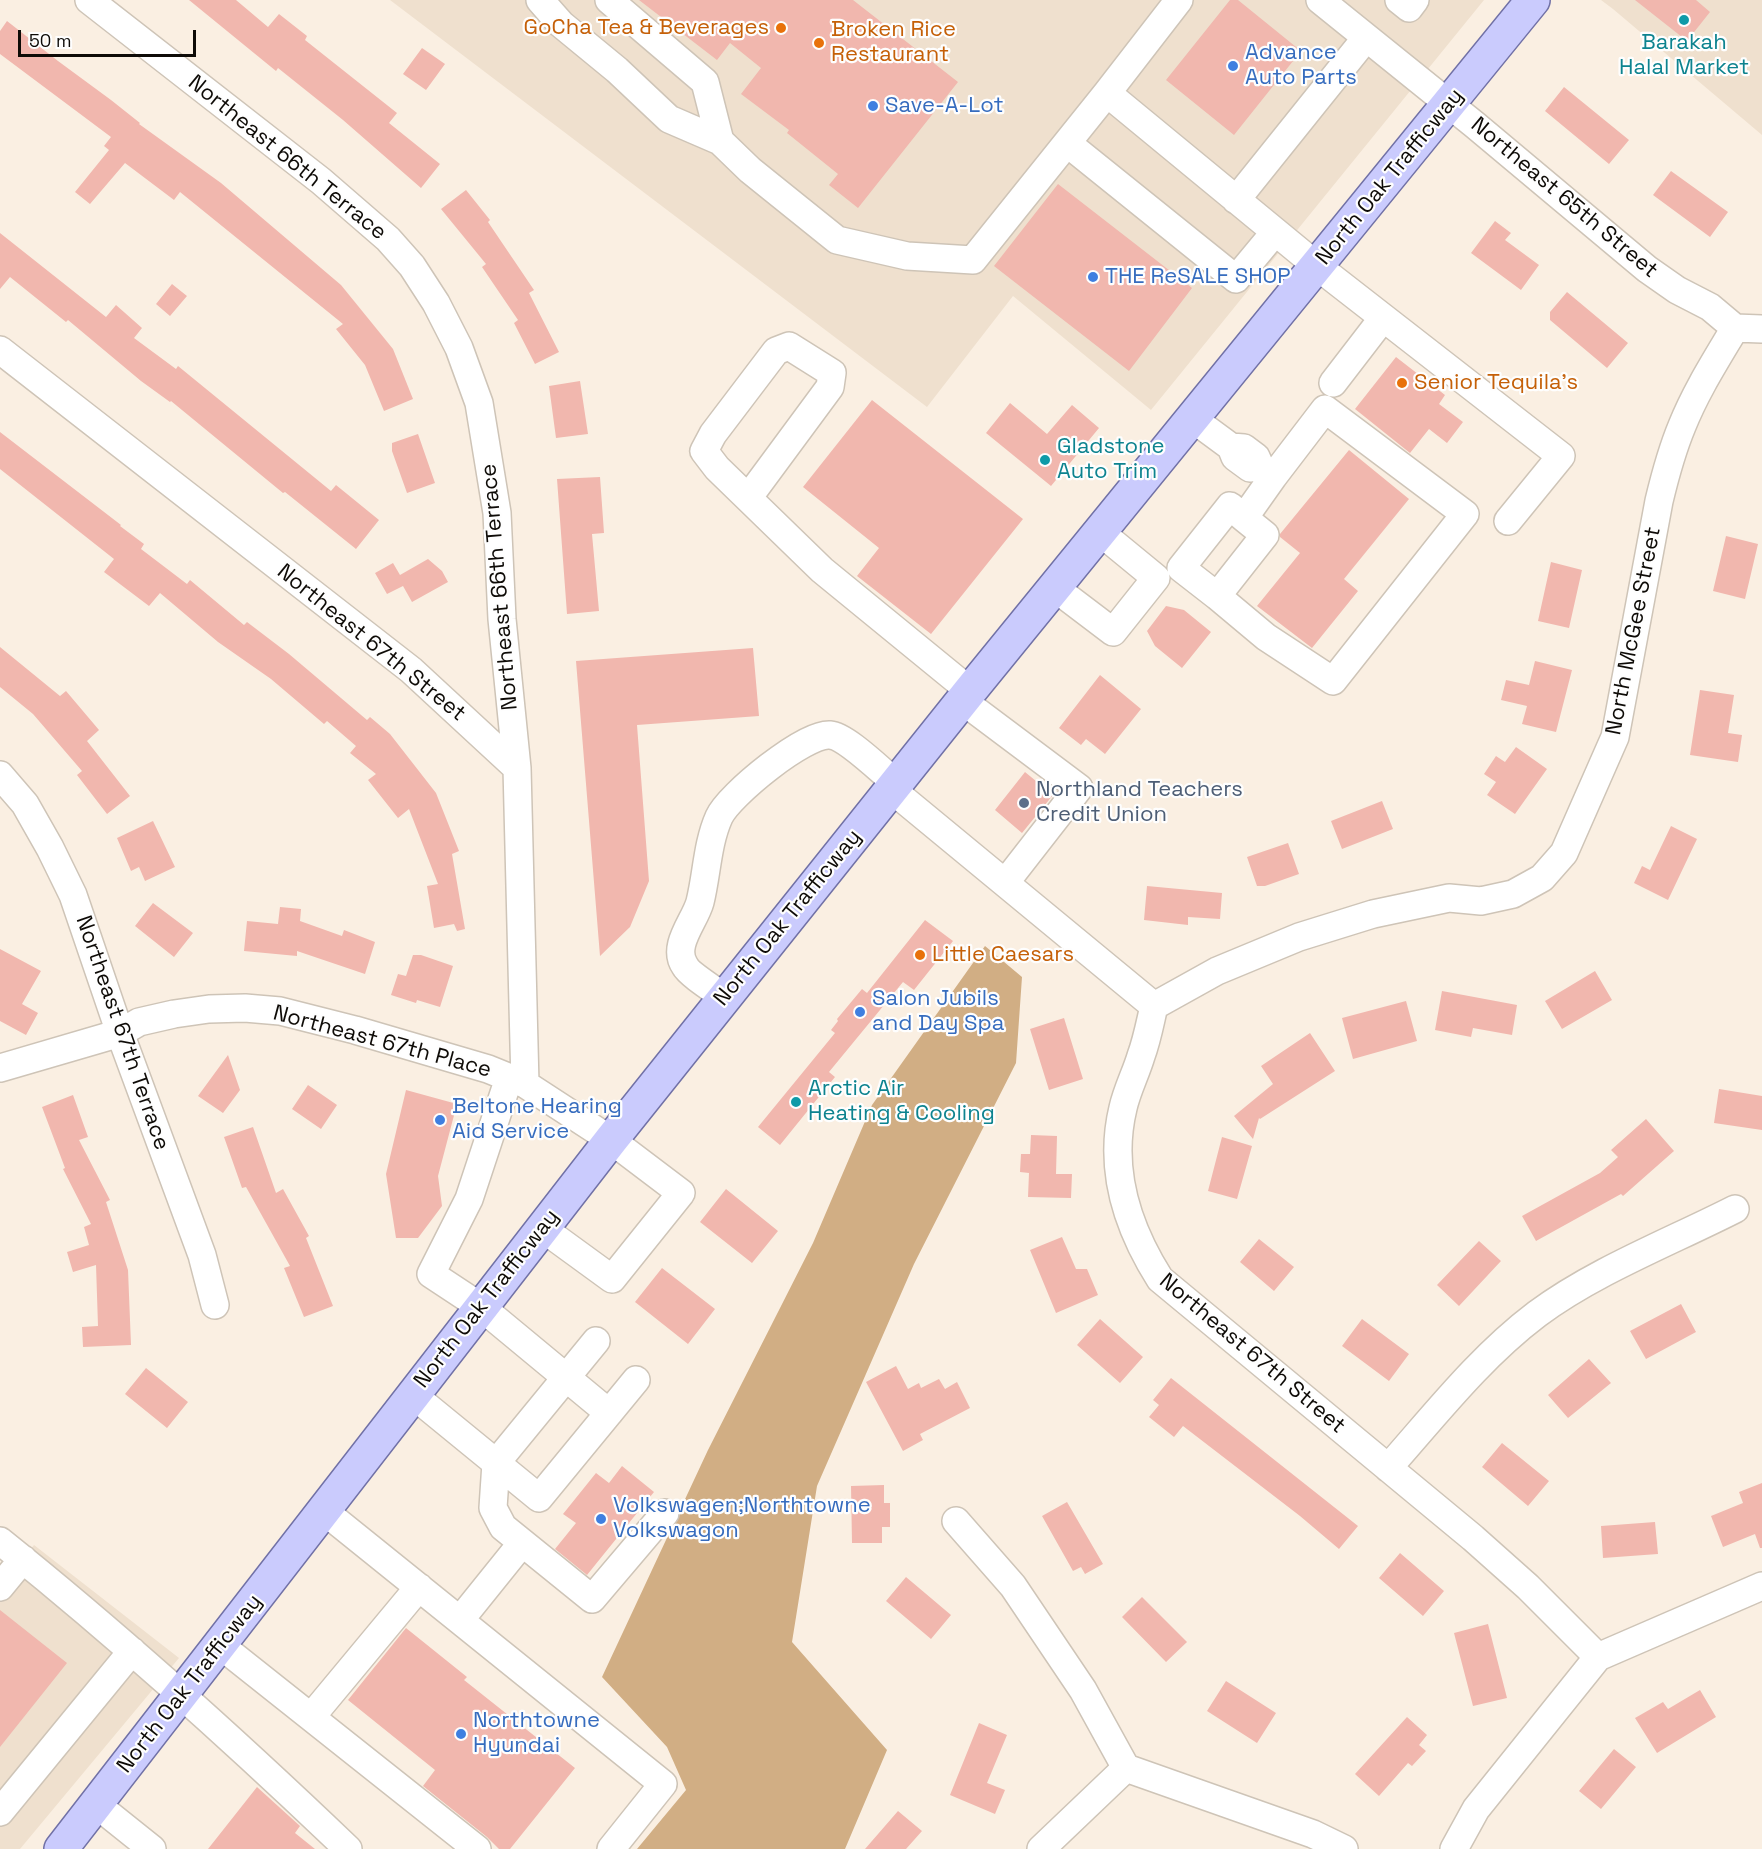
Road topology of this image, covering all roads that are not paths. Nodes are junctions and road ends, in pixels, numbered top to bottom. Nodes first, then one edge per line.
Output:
1 (89, 0) edge
2 (540, 0) edge
3 (609, 0) edge
4 (1179, 0) edge
5 (1533, 0) edge
6 (1326, 2) edge
7 (1366, 38) junction
8 (1107, 93) junction
9 (1449, 104) junction
10 (720, 141) junction
11 (1067, 143) junction
12 (1236, 200) junction
13 (1275, 232) junction
14 (1317, 266) junction
15 (1383, 318) junction
16 (1735, 328) junction
17 (1762, 329) edge
18 (0, 350) edge
19 (1333, 383) dead end
20 (1193, 419) junction
21 (1267, 472) junction
22 (748, 498) junction
23 (1244, 518) junction
24 (1508, 521) dead end
25 (1100, 532) junction
26 (1055, 588) junction
27 (1217, 597) junction
28 (966, 696) junction
29 (517, 768) junction
30 (0, 775) edge
31 (893, 786) junction
32 (1005, 883) junction
33 (724, 998) junction
34 (1154, 1006) junction
35 (120, 1033) junction
36 (0, 1068) edge
37 (517, 1081) junction
38 (611, 1140) junction
39 (1735, 1209) dead end
40 (542, 1228) junction
41 (215, 1305) dead end
42 (481, 1307) junction
43 (596, 1341) dead end
44 (567, 1378) junction
45 (636, 1380) dead end
46 (413, 1395) junction
47 (609, 1413) junction
48 (496, 1463) junction
49 (1388, 1468) junction
50 (324, 1511) junction
51 (665, 1514) dead end
52 (956, 1521) dead end
53 (0, 1541) edge
54 (522, 1543) junction
55 (22, 1559) junction
56 (1762, 1586) edge
57 (0, 1587) edge
58 (419, 1587) junction
59 (460, 1620) junction
60 (220, 1645) junction
61 (132, 1651) junction
62 (1598, 1656) junction
63 (181, 1696) junction
64 (311, 1718) junction
65 (1126, 1768) junction
66 (97, 1805) junction
67 (0, 1812) edge
68 (61, 1849) edge
69 (152, 1849) edge
70 (348, 1849) edge
71 (477, 1849) edge
72 (611, 1849) edge
73 (1041, 1849) edge
74 (1344, 1849) edge
75 (1454, 1849) edge

1 - 29 street, Northeast 66th Terrace
2 - 10 street
3 - 10 street
4 - 8 street
5 - 9 main road, North Oak Trafficway
6 - 7 street, Northeast 65th Street
7 - 9 street, Northeast 65th Street
7 - 12 street
8 - 11 street
8 - 12 street
9 - 14 main road, North Oak Trafficway
9 - 16 street, Northeast 65th Street
10 - 11 street
11 - 13 street
12 - 13 street
13 - 14 street
14 - 15 street
14 - 20 main road, North Oak Trafficway
15 - 19 street
15 - 24 street
16 - 17 street
16 - 34 street, North McGee Street
18 - 29 street, Northeast 67th Street
20 - 21 street
20 - 25 main road, North Oak Trafficway
21 - 23 street
21 - 27 street
22 - 22 street
22 - 28 street
23 - 27 street
23 - 27 street
25 - 26 main road, North Oak Trafficway
25 - 26 street
26 - 28 main road, North Oak Trafficway
28 - 31 main road, North Oak Trafficway
28 - 32 street
29 - 37 street
30 - 35 street, Northeast 67th Terrace
31 - 32 street
31 - 33 main road, North Oak Trafficway
31 - 33 street
32 - 34 street
33 - 38 main road, North Oak Trafficway
34 - 49 street, Northeast 67th Street
35 - 36 street, Northeast 67th Place
35 - 37 street, Northeast 67th Place
35 - 41 street, Northeast 67th Terrace
37 - 38 street, Northeast 67th Place
37 - 42 street
38 - 40 main road, North Oak Trafficway
38 - 40 street, Northeast 67th Place
39 - 49 street
40 - 42 main road, North Oak Trafficway
42 - 44 street
42 - 46 main road, North Oak Trafficway
43 - 44 street
44 - 47 street
44 - 48 street
45 - 47 street
46 - 48 street
46 - 50 main road, North Oak Trafficway
47 - 48 street
48 - 54 street
49 - 62 street, Northeast 67th Street
50 - 58 street
50 - 60 main road, North Oak Trafficway
51 - 54 street
52 - 65 street
53 - 55 street
54 - 59 street
55 - 57 street
55 - 61 street
56 - 62 street
58 - 59 street
58 - 64 street
59 - 72 street
60 - 63 main road, North Oak Trafficway
60 - 64 street
61 - 63 street
61 - 67 street
62 - 75 street
63 - 66 main road, North Oak Trafficway
63 - 70 street
64 - 71 street
65 - 73 street
65 - 74 street
66 - 68 main road, North Oak Trafficway
66 - 69 street

